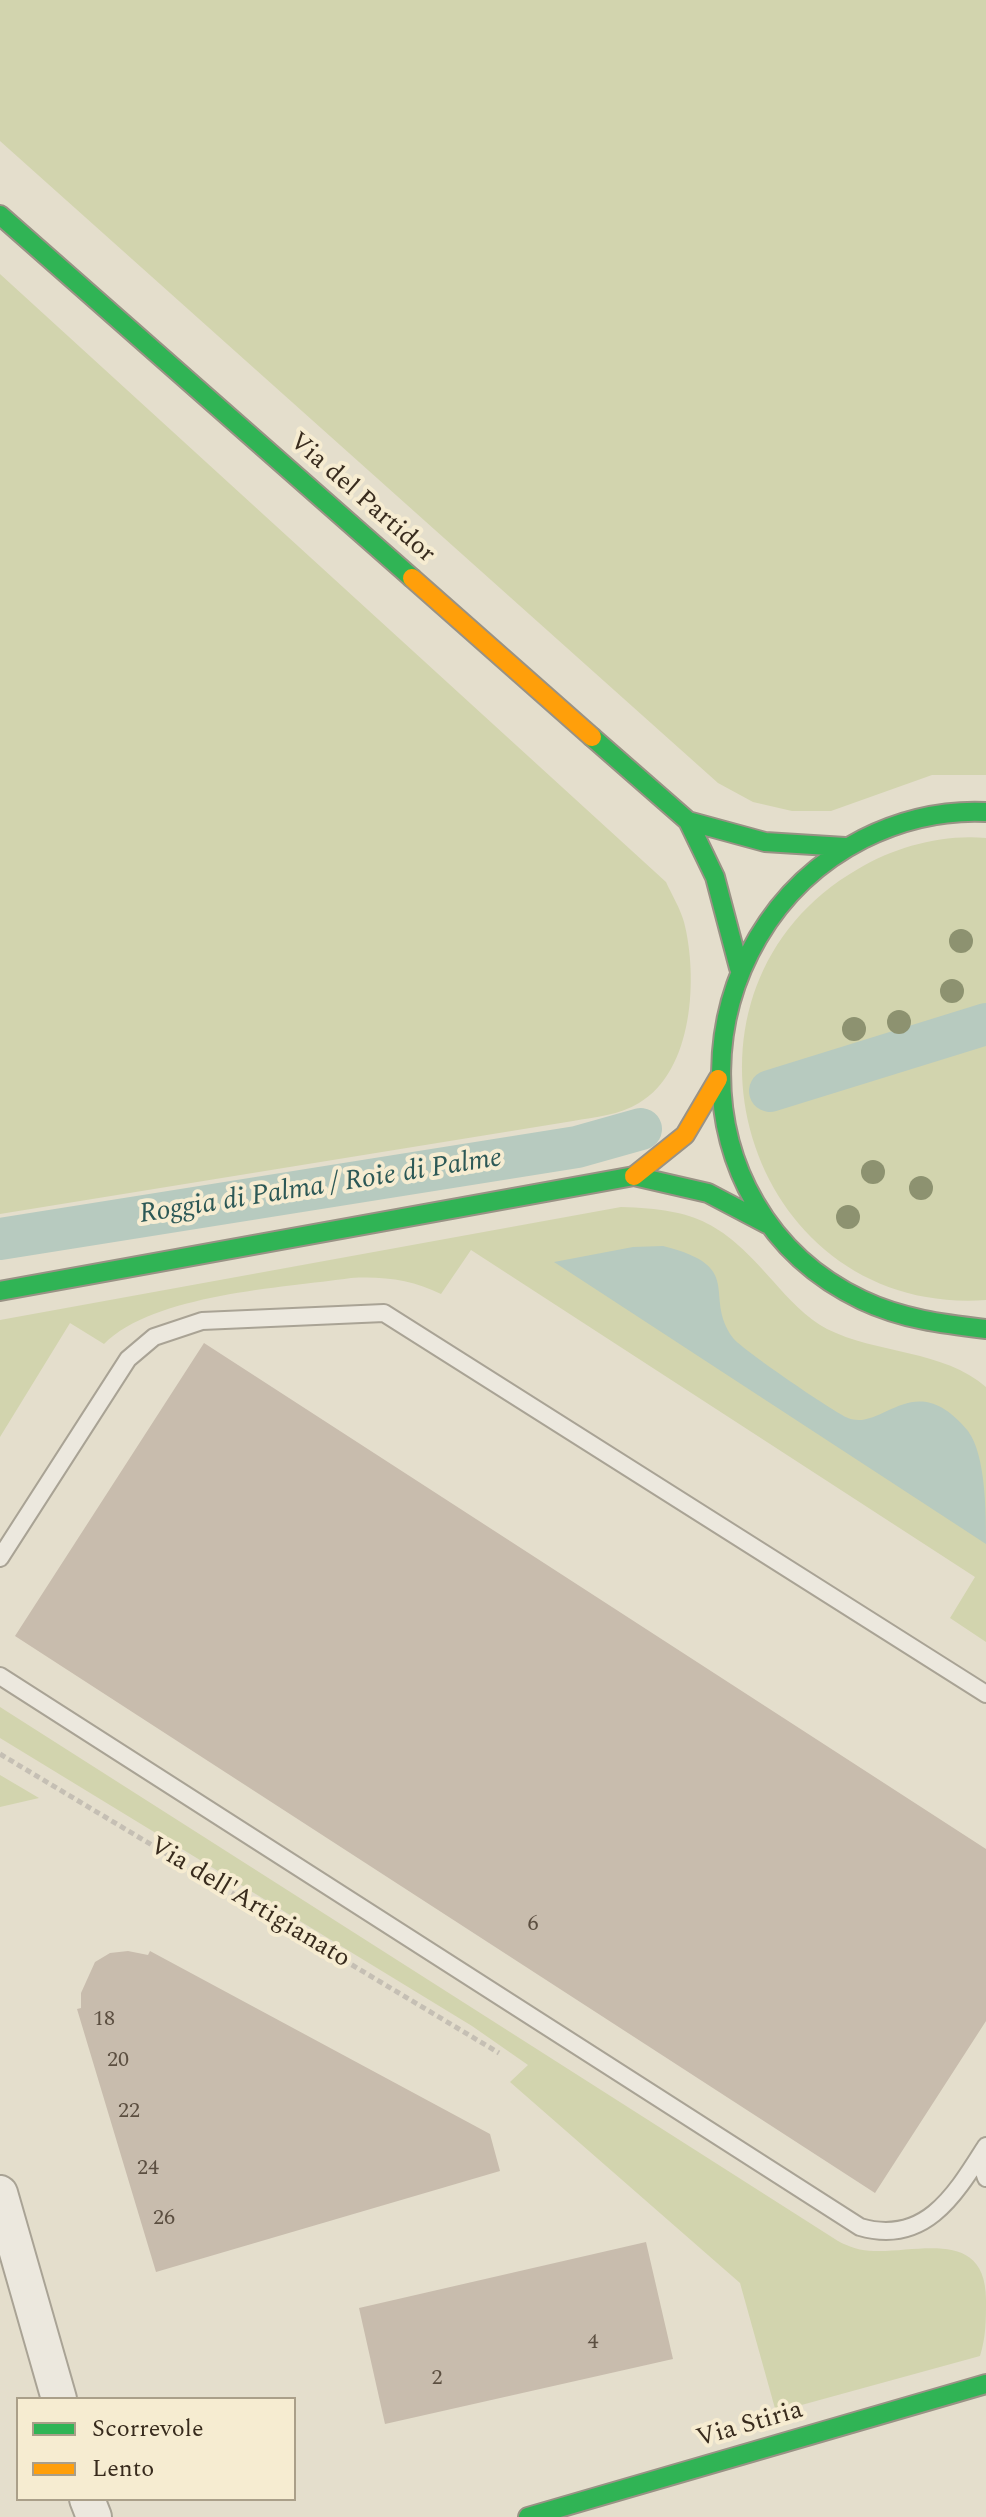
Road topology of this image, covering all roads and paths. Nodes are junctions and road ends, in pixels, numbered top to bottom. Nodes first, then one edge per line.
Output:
1 (0, 215) edge
2 (986, 812) edge
3 (688, 821) junction
4 (845, 847) junction
5 (739, 968) junction
6 (718, 1079) junction
7 (634, 1176) junction
8 (769, 1226) junction
9 (0, 1291) edge
10 (949, 1329) junction
11 (986, 1329) edge
12 (986, 1345) edge
13 (0, 1558) edge
14 (0, 1676) edge
15 (986, 1694) edge
16 (0, 1754) edge
17 (499, 2053) dead end
18 (983, 2152) edge
19 (986, 2178) edge
20 (0, 2193) edge
21 (986, 2384) edge
22 (58, 2397) edge
23 (528, 2517) edge

1 - 3 main road, Via del Partidor
2 - 4 main road
3 - 4 main road, Via del Partidor
3 - 5 main road, Via del Partidor
4 - 5 main road
5 - 6 main road
6 - 7 main road
6 - 8 main road
7 - 8 main road
7 - 9 main road
8 - 10 main road
10 - 11 main road
10 - 12 street
13 - 15 lane
14 - 18 lane
16 - 17 path, Via dell'Artigianato
18 - 19 lane
20 - 22 street
21 - 23 main road, Via Stiria

